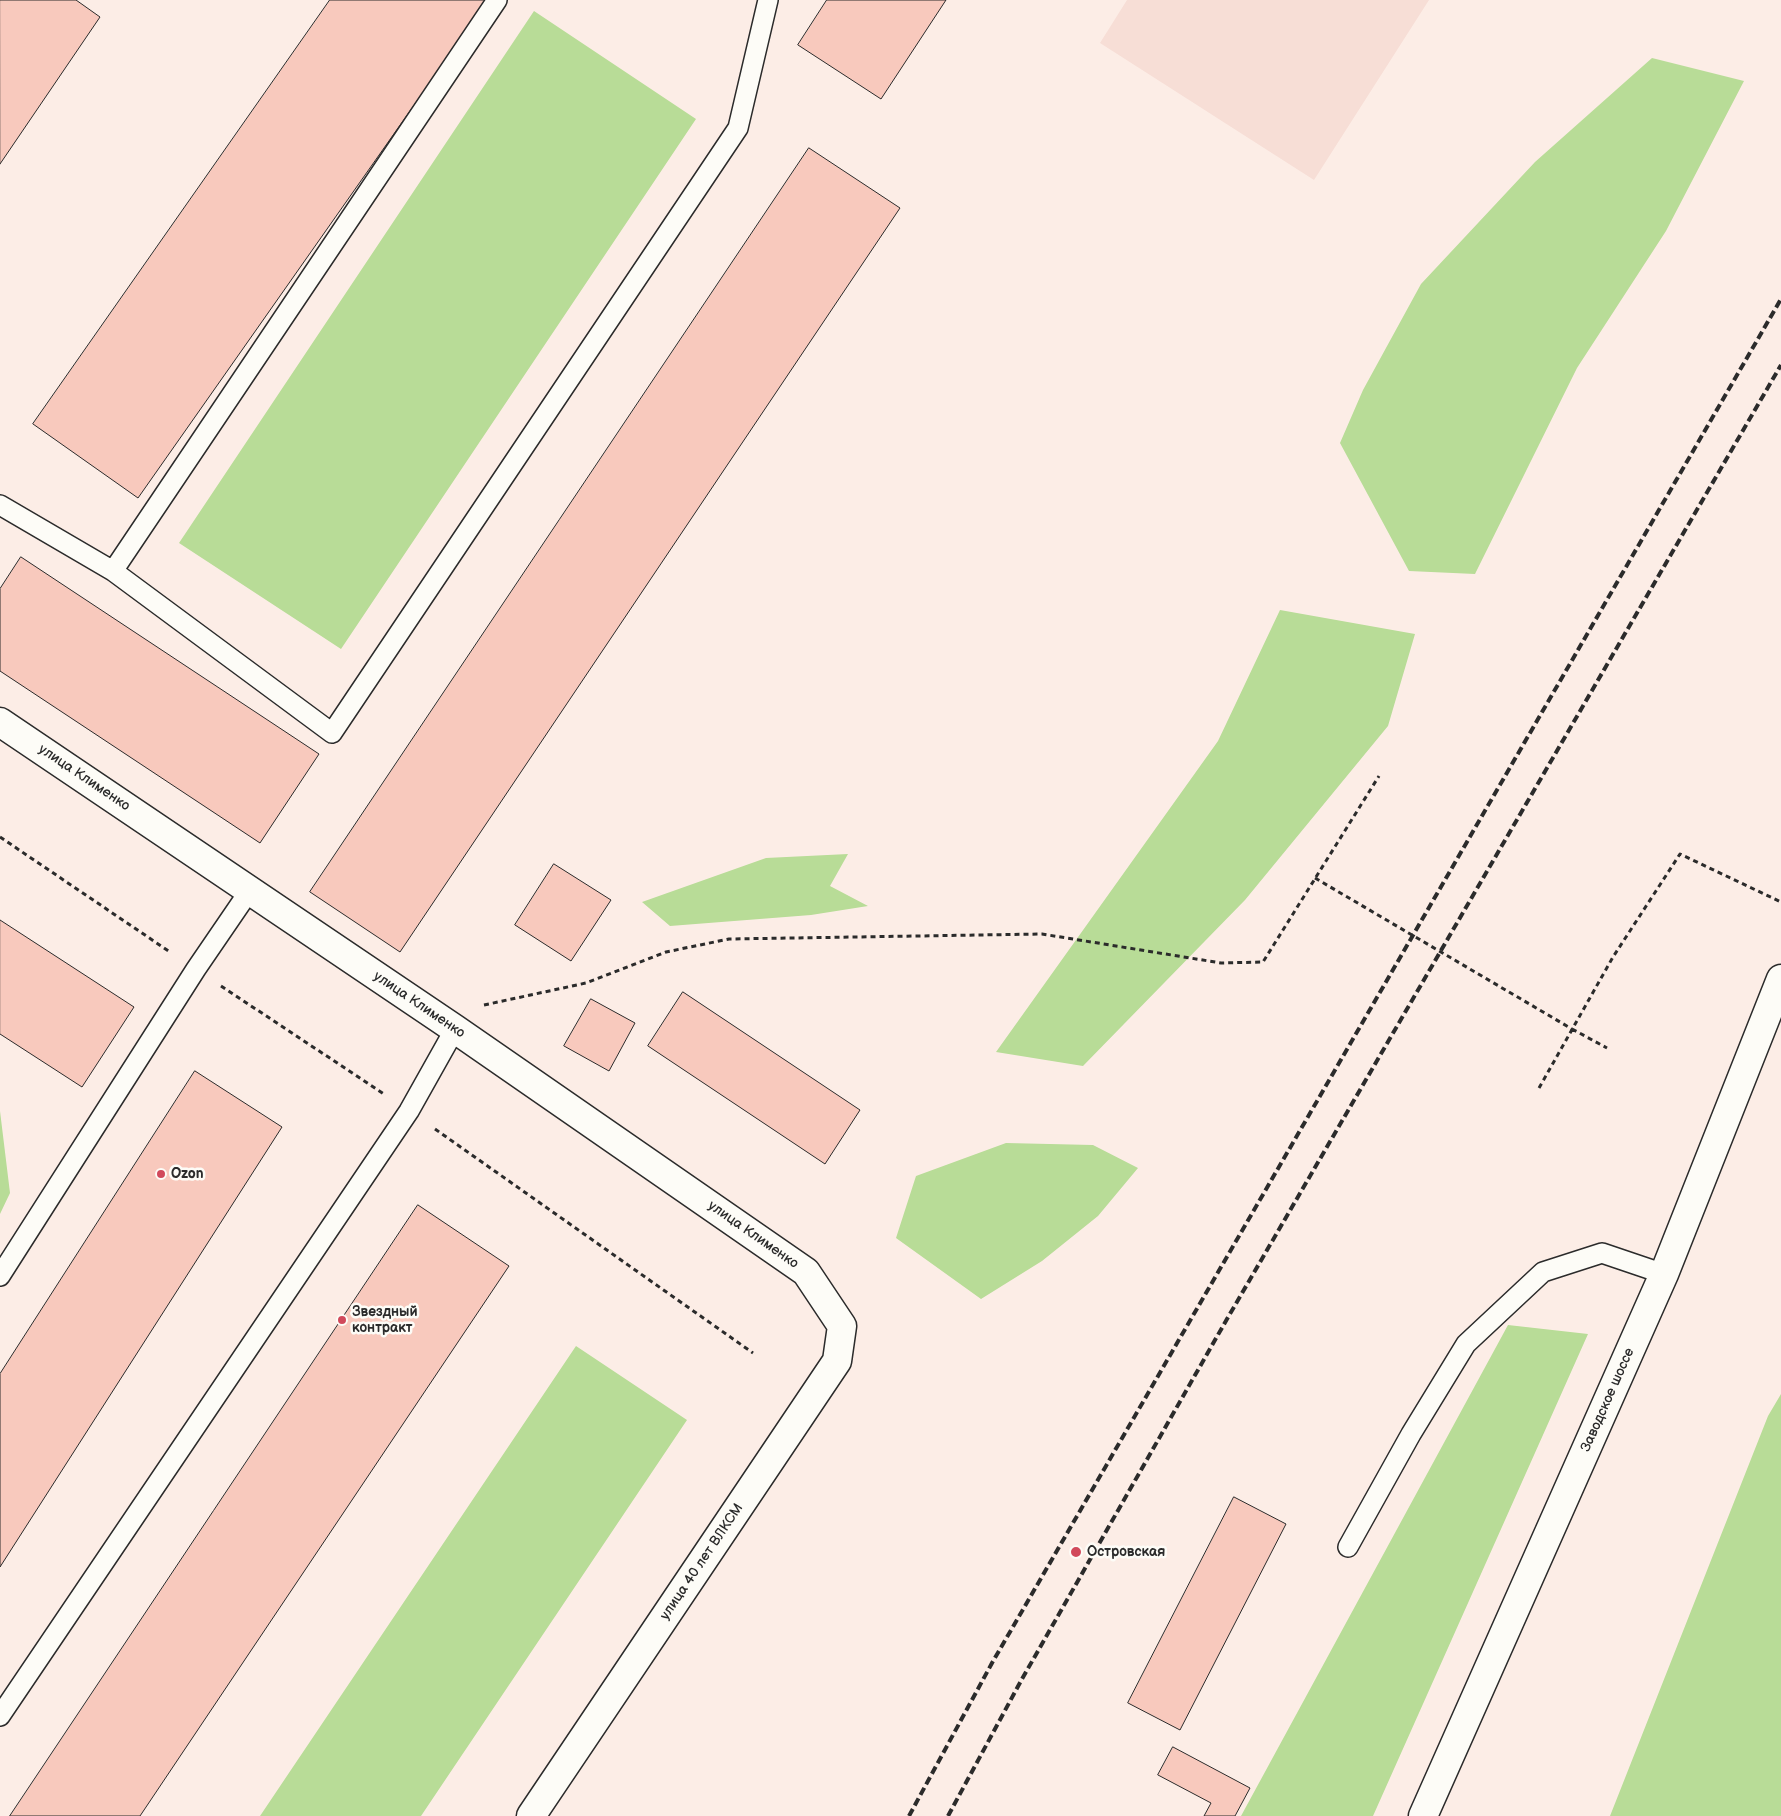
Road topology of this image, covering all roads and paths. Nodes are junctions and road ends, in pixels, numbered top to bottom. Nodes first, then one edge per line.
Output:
1 (497, 0) edge
2 (768, 0) edge
3 (0, 505) edge
4 (113, 570) junction
5 (0, 722) edge
6 (1379, 776) dead end
7 (0, 837) edge
8 (1315, 878) junction
9 (250, 890) junction
10 (1781, 902) edge
11 (196, 969) junction
12 (1781, 979) edge
13 (483, 1006) dead end
14 (455, 1029) junction
15 (1572, 1029) junction
16 (1607, 1048) dead end
17 (1539, 1088) dead end
18 (409, 1111) junction
19 (1664, 1274) junction
20 (0, 1276) edge
21 (828, 1301) joint
22 (753, 1353) dead end
23 (1348, 1547) dead end
24 (0, 1716) edge
25 (531, 1816) edge
26 (1423, 1816) edge

1 - 4 lane
2 - 4 lane
3 - 4 lane
5 - 9 street, улица Клименко
6 - 8 path
7 - 11 path
8 - 13 path
8 - 15 path, bridge
9 - 11 lane
9 - 14 street, улица Клименко
10 - 15 path
11 - 18 path
11 - 20 lane
12 - 19 street, Заводское шоссе
14 - 18 lane
14 - 21 street, улица Клименко
15 - 16 path
15 - 17 path
18 - 22 path
18 - 24 lane
19 - 23 lane
19 - 26 street, Заводское шоссе
21 - 25 street, улица 40 лет ВЛКСМ

